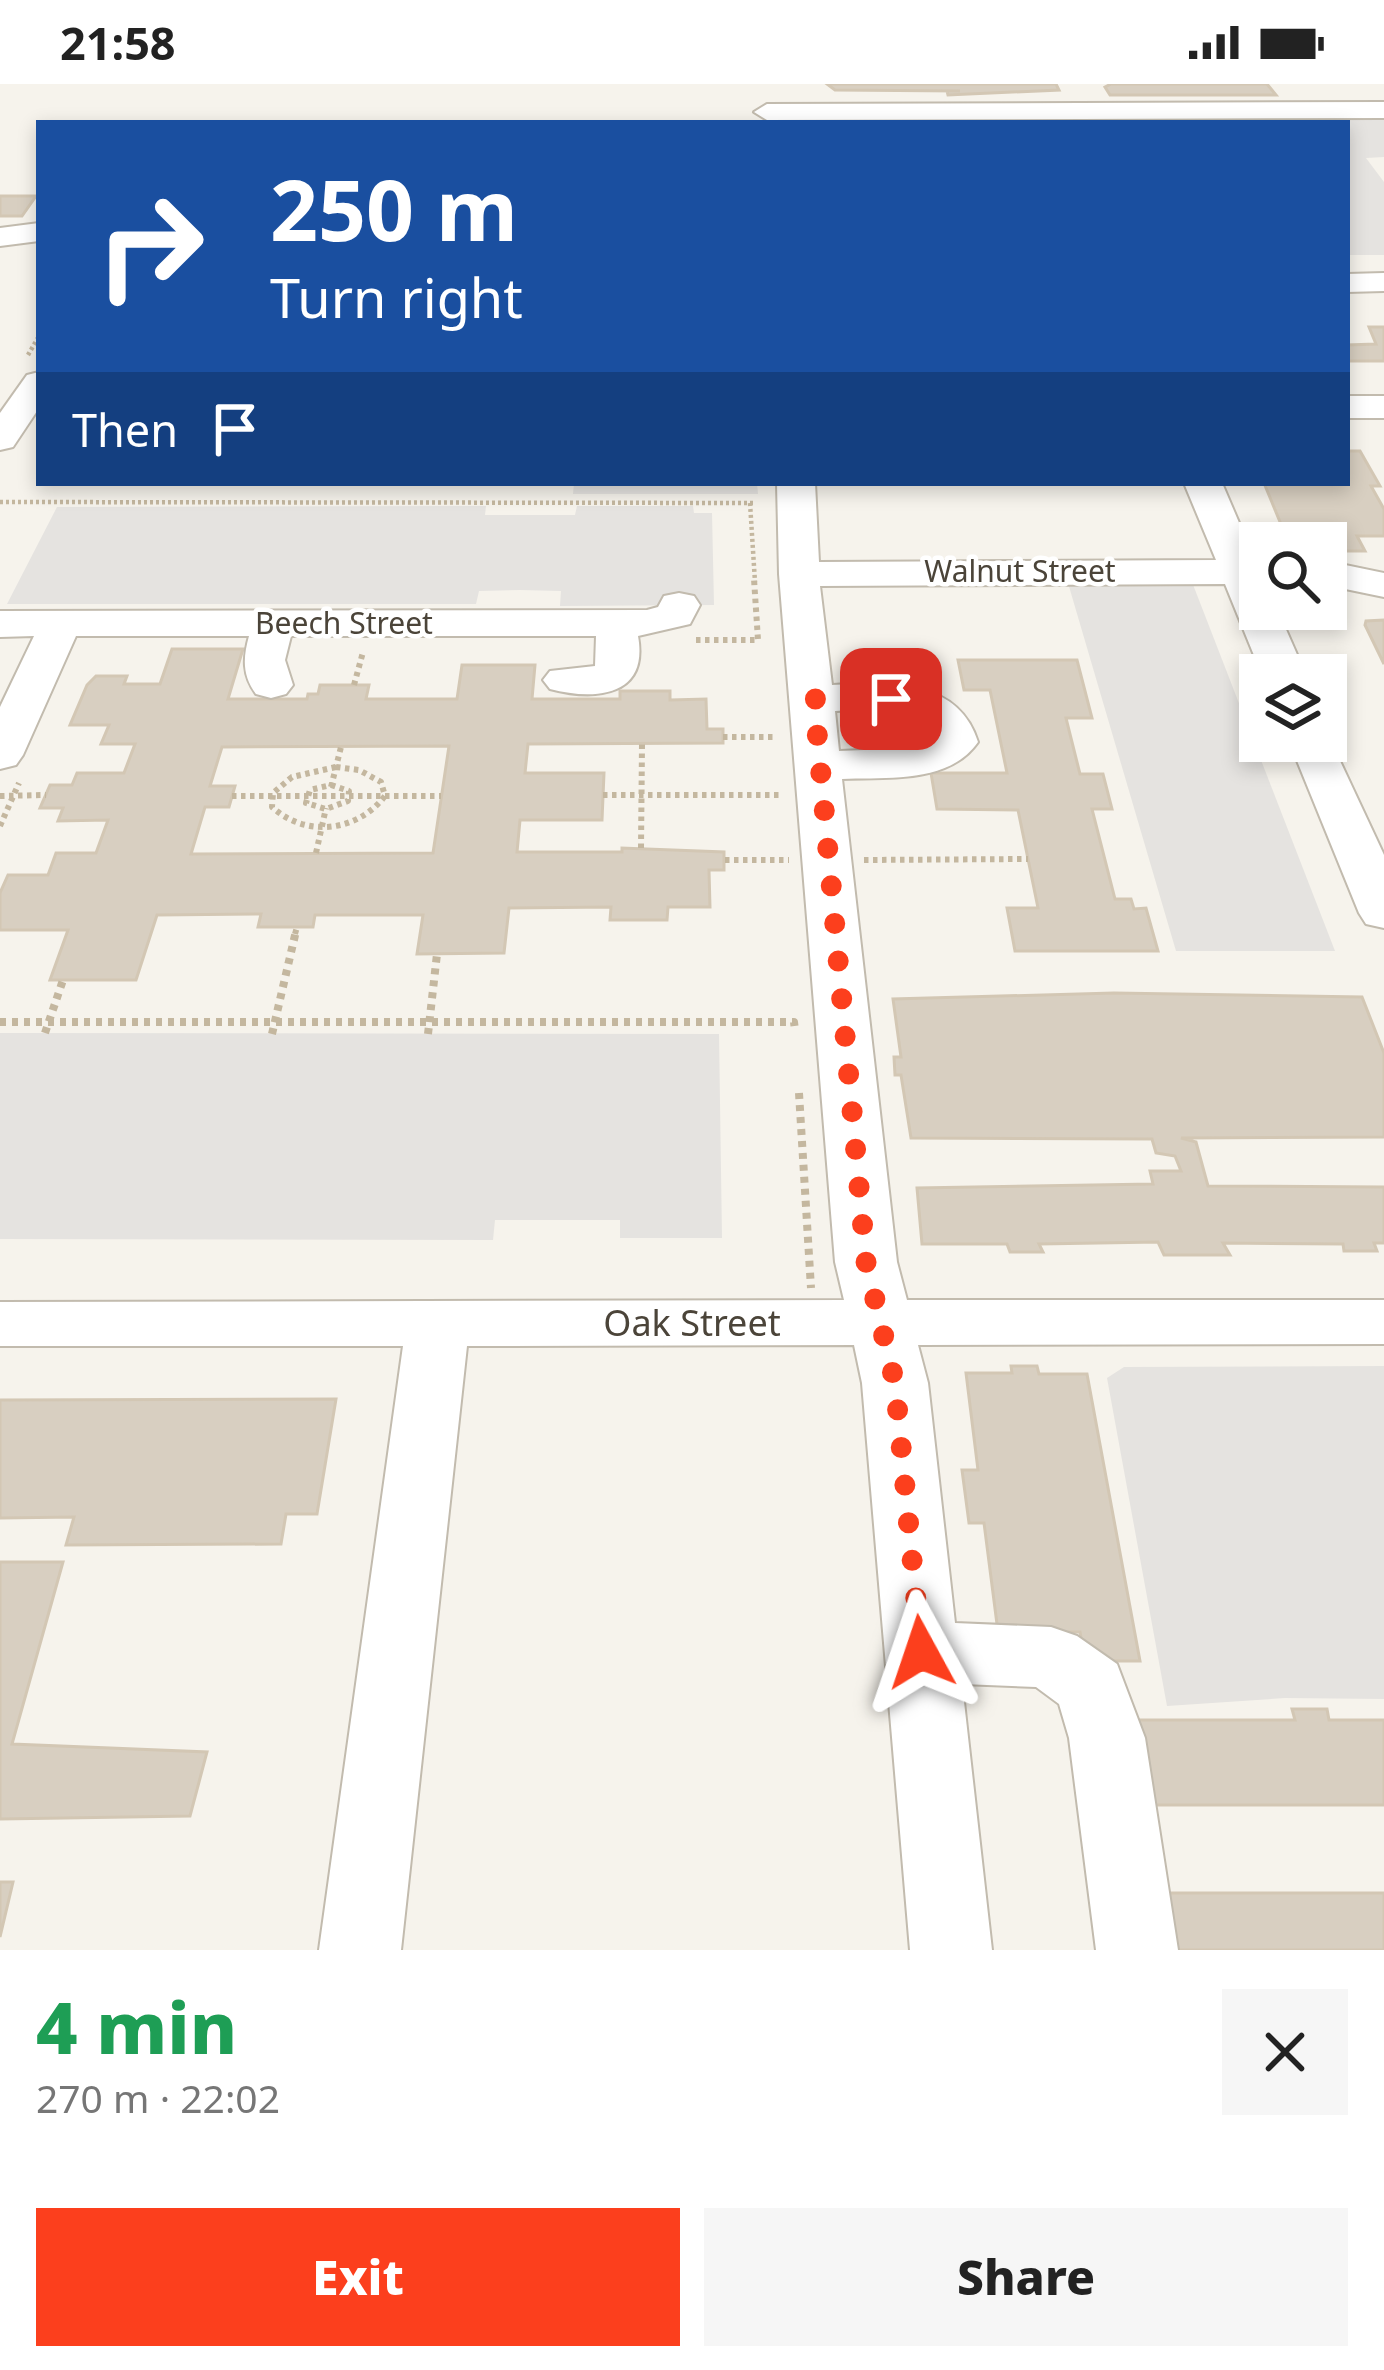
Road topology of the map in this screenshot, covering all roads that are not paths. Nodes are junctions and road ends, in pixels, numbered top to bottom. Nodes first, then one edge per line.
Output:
1 (1304, 84) edge
2 (766, 106) edge
3 (1050, 110) edge
4 (1384, 110) edge
5 (1325, 111) junction
6 (36, 232) edge
7 (0, 237) edge
8 (36, 252) edge
9 (0, 253) edge
10 (1384, 282) edge
11 (1350, 283) edge
12 (25, 402) edge
13 (1350, 407) edge
14 (1384, 407) edge
15 (0, 439) edge
16 (1205, 486) edge
17 (797, 493) edge
18 (1239, 551) edge
19 (1239, 572) edge
20 (800, 574) junction
21 (1347, 577) edge
22 (1384, 585) edge
23 (680, 605) dead end
24 (615, 623) junction
25 (0, 624) edge
26 (61, 624) junction
27 (272, 624) junction
28 (565, 680) dead end
29 (271, 685) dead end
30 (814, 699) junction
31 (0, 755) edge
32 (1321, 762) edge
33 (822, 780) junction
34 (1384, 913) edge
35 (880, 1322) junction
36 (1384, 1322) edge
37 (438, 1323) junction
38 (0, 1324) edge
39 (921, 1652) junction
40 (360, 1950) edge
41 (951, 1950) edge
42 (1136, 1950) edge

1 - 5 street
2 - 3 street
3 - 5 street
4 - 5 street
6 - 7 street
8 - 9 street
10 - 11 street
12 - 15 street
13 - 14 street
16 - 18 street
17 - 20 street
19 - 20 street, Walnut Street
20 - 30 street
21 - 22 street
23 - 24 street, Beech Street
24 - 27 street, Beech Street
24 - 28 street
25 - 26 street, Beech Street
26 - 27 street, Beech Street
26 - 31 street
27 - 29 street
30 - 33 street
30 - 33 street
32 - 34 street
33 - 35 street
35 - 36 street, Oak Street
35 - 37 street, Oak Street
35 - 39 street
37 - 38 street, Oak Street
37 - 40 street
39 - 41 street
39 - 42 street

